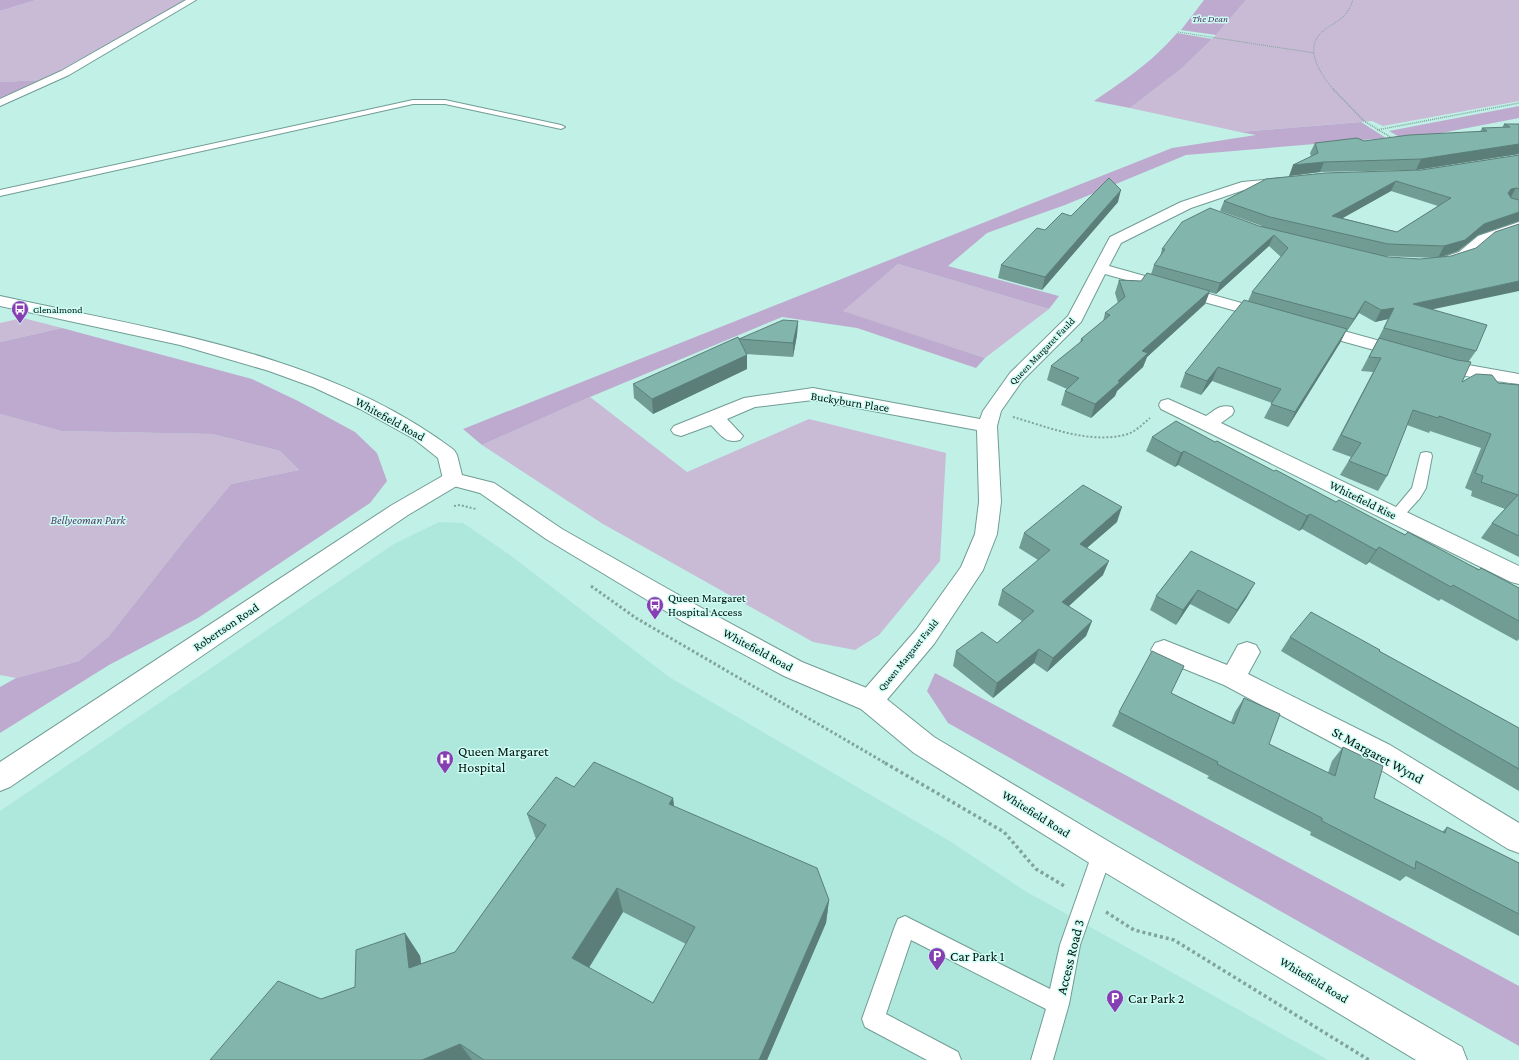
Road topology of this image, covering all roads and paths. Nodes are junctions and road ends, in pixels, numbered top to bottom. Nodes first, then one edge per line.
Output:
1 (192, 0) edge
2 (1353, 0) edge
3 (1178, 32) dead end
4 (1314, 53) junction
5 (0, 103) edge
6 (1519, 104) edge
7 (561, 127) dead end
8 (1377, 130) junction
9 (1396, 140) edge
10 (1297, 180) edge
11 (0, 193) edge
12 (1186, 205) junction
13 (1209, 213) edge
14 (1519, 226) edge
15 (1426, 263) edge
16 (1100, 268) junction
17 (0, 301) edge
18 (1519, 379) edge
19 (1168, 404) joint
20 (1225, 410) dead end
21 (714, 417) junction
22 (989, 419) junction
23 (1208, 423) junction
24 (681, 430) dead end
25 (734, 436) dead end
26 (1426, 456) dead end
27 (453, 479) junction
28 (452, 506) dead end
29 (479, 510) dead end
30 (1396, 516) junction
31 (1519, 576) edge
32 (586, 582) dead end
33 (1164, 650) dead end
34 (1247, 652) dead end
35 (1233, 678) junction
36 (870, 701) junction
37 (0, 778) edge
38 (1519, 839) edge
39 (1102, 854) junction
40 (1086, 900) junction
41 (1058, 1004) junction
42 (950, 1060) edge
43 (1042, 1060) edge
44 (1369, 1060) edge
45 (1449, 1060) edge

1 - 5 street
2 - 4 path
3 - 4 path
4 - 8 path
6 - 8 path
7 - 11 lane
8 - 9 path
10 - 12 street, Queen Margaret Fauld
12 - 13 street
12 - 16 street, Queen Margaret Fauld
14 - 15 street
16 - 18 street
16 - 22 street, Queen Margaret Fauld
17 - 27 street, Whitefield Road
19 - 22 path
19 - 23 street, Whitefield Rise
20 - 23 street
21 - 22 street, Buckyburn Place
21 - 24 street, Buckyburn Place
21 - 25 street
22 - 36 street, Queen Margaret Fauld
23 - 30 street, Whitefield Rise
26 - 30 lane
27 - 36 street, Whitefield Road
27 - 37 street, Robertson Road
28 - 29 path
30 - 31 street, Whitefield Rise
32 - 40 path
33 - 35 street, St Margaret Wynd
34 - 35 street
35 - 38 street, St Margaret Wynd
36 - 39 street, Whitefield Road
39 - 40 lane, Access Road 3
39 - 45 street, Whitefield Road
40 - 41 lane, Access Road 3
40 - 44 path
41 - 42 lane
41 - 43 lane, Access Road 3

